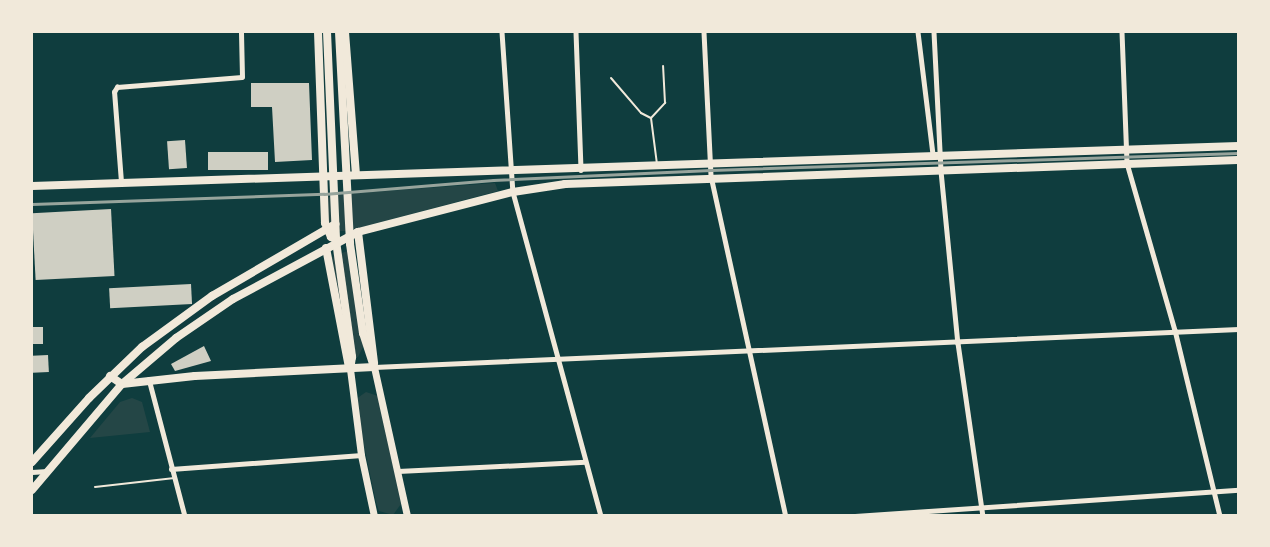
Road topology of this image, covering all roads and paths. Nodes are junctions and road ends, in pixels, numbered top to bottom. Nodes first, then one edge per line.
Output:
1 (241, 32) edge
2 (318, 32) edge
3 (327, 32) edge
4 (339, 32) edge
5 (345, 32) edge
6 (501, 32) edge
7 (576, 32) edge
8 (704, 32) edge
9 (918, 32) edge
10 (934, 32) edge
11 (1122, 32) edge
12 (663, 66) dead end
13 (611, 78) dead end
14 (651, 118) junction
15 (1239, 146) edge
16 (1126, 151) junction
17 (937, 155) junction
18 (710, 160) junction
19 (1239, 160) edge
20 (1127, 163) junction
21 (657, 164) junction
22 (581, 170) junction
23 (510, 171) junction
24 (941, 171) junction
25 (356, 174) junction
26 (322, 175) junction
27 (711, 176) junction
28 (121, 182) junction
29 (32, 186) edge
30 (513, 192) junction
31 (335, 224) junction
32 (358, 232) junction
33 (340, 241) junction
34 (326, 248) junction
35 (1239, 329) edge
36 (1175, 330) junction
37 (958, 343) junction
38 (750, 350) junction
39 (560, 358) junction
40 (374, 367) junction
41 (350, 369) junction
42 (111, 376) junction
43 (149, 379) junction
44 (122, 384) junction
45 (361, 455) junction
46 (32, 462) edge
47 (585, 462) junction
48 (171, 469) junction
49 (47, 471) junction
50 (398, 471) junction
51 (32, 472) edge
52 (174, 478) junction
53 (95, 487) dead end
54 (32, 490) edge
55 (1215, 490) junction
56 (1239, 490) edge
57 (981, 509) junction
58 (185, 516) edge
59 (374, 516) edge
60 (407, 516) edge
61 (601, 516) edge
62 (786, 516) edge
63 (855, 516) edge
64 (982, 516) edge
65 (1220, 516) edge

1 - 28 street
2 - 26 main road
3 - 31 main road
4 - 40 main road
5 - 25 main road
6 - 23 street
7 - 22 street
8 - 18 street
9 - 17 street
10 - 17 street
11 - 16 street
12 - 14 lane
13 - 14 lane
14 - 21 lane
15 - 16 main road
16 - 17 main road
16 - 20 street
17 - 18 main road
17 - 24 street
18 - 21 main road
18 - 27 street
19 - 20 main road
20 - 24 main road
20 - 36 street
21 - 22 main road
22 - 23 main road
23 - 25 main road
23 - 30 street
24 - 27 main road
24 - 37 street
25 - 26 main road
26 - 28 main road
26 - 33 main road
27 - 30 main road
27 - 38 street
28 - 29 main road
30 - 32 main road
30 - 39 street
31 - 41 main road
31 - 42 main road
32 - 33 main road
32 - 40 main road
33 - 34 main road
34 - 41 main road
34 - 44 main road
35 - 36 street
36 - 37 street
36 - 55 street
37 - 38 street
37 - 57 street
38 - 39 street
38 - 62 street
39 - 40 street
39 - 47 street
40 - 41 main road
40 - 50 main road
41 - 43 main road
41 - 45 main road
42 - 44 main road
42 - 46 main road
43 - 44 main road
43 - 48 street
44 - 49 main road
45 - 48 street
45 - 59 main road
47 - 50 street
47 - 61 street
48 - 52 street
49 - 51 street
49 - 54 main road
50 - 60 main road
52 - 53 lane
52 - 58 street
55 - 56 street
55 - 57 street
55 - 65 street
57 - 63 street
57 - 64 street

